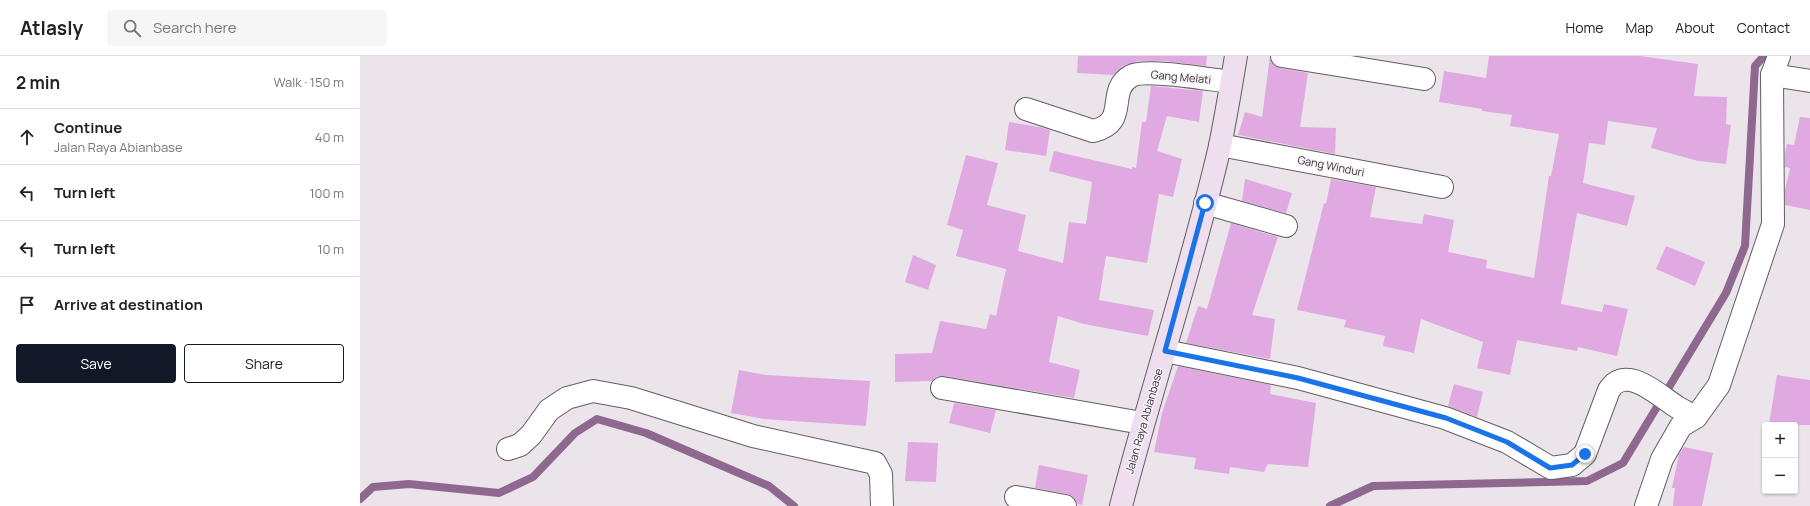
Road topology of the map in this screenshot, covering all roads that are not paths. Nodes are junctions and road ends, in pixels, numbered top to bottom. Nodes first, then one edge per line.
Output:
1 (1236, 56) edge
2 (1282, 56) edge
3 (1775, 65) edge
4 (1424, 79) dead end
5 (1231, 82) junction
6 (1810, 82) edge
7 (1026, 109) dead end
8 (1220, 145) junction
9 (1442, 187) dead end
10 (1205, 203) junction
11 (1286, 226) dead end
12 (1165, 351) junction
13 (942, 388) dead end
14 (1687, 412) junction
15 (1142, 423) junction
16 (508, 449) dead end
17 (1016, 497) dead end
18 (882, 506) edge
19 (1065, 506) edge
20 (1120, 506) edge
21 (1646, 506) edge

1 - 5 main road, Jalan Raya Abianbase
2 - 4 street
3 - 6 street
3 - 14 street
5 - 7 street, Gang Melati
5 - 8 main road, Jalan Raya Abianbase
8 - 9 street, Gang Winduri
8 - 10 main road, Jalan Raya Abianbase
10 - 11 street
10 - 12 main road, Jalan Raya Abianbase
12 - 14 street
12 - 15 main road, Jalan Raya Abianbase
13 - 15 street
14 - 21 street
15 - 20 main road, Jalan Raya Abianbase
16 - 18 street
17 - 19 street

